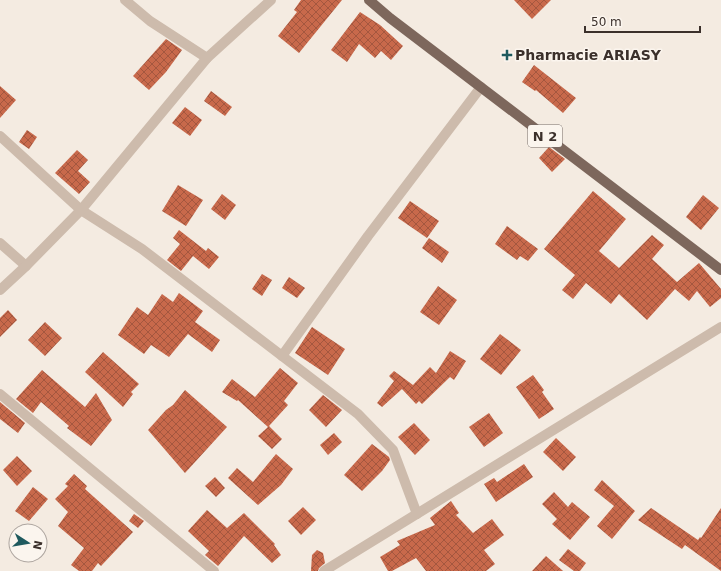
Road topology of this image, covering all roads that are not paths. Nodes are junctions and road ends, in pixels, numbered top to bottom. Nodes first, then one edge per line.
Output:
1 (125, 0) edge
2 (271, 0) edge
3 (370, 0) edge
4 (207, 58) junction
5 (480, 87) junction
6 (0, 136) edge
7 (81, 210) junction
8 (0, 243) edge
9 (26, 266) junction
10 (721, 270) edge
11 (0, 290) edge
12 (721, 327) edge
13 (282, 356) junction
14 (0, 394) edge
15 (417, 514) junction
16 (214, 571) edge
17 (324, 571) edge

1 - 4 street
2 - 4 street
3 - 5 main road, N 2
4 - 7 street
5 - 10 main road, N 2
5 - 13 street
6 - 7 street
7 - 9 street
7 - 13 street
8 - 9 street
9 - 11 street
12 - 15 street
13 - 15 street
14 - 16 street
15 - 17 street

